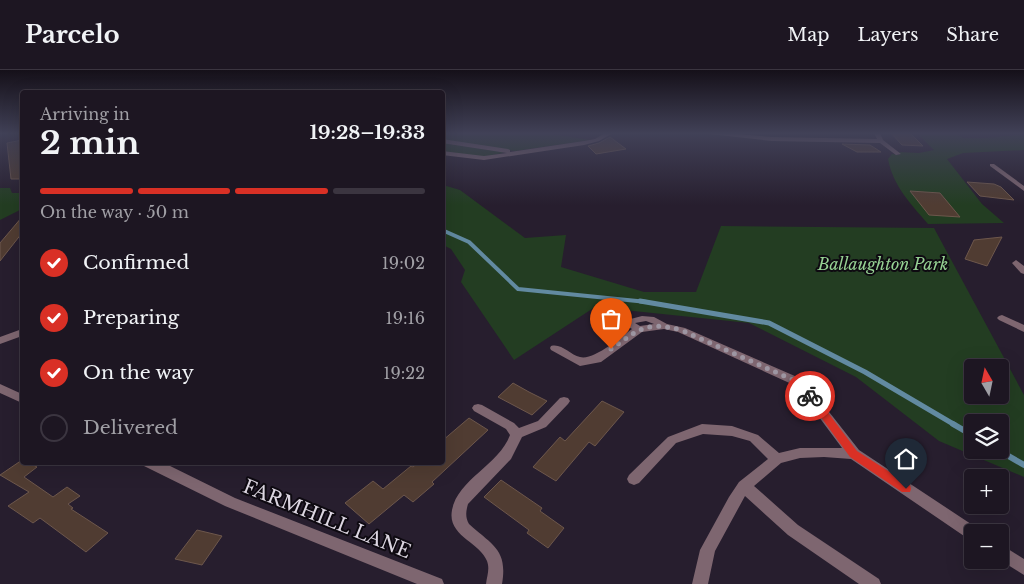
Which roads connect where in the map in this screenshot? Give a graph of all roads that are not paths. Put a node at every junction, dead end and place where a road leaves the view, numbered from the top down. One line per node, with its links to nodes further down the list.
1 (472, 157): 2 (street)
2 (486, 157)
3 (992, 165): 4 (street)
4 (1000, 171): 5 (street); 6 (street)
5 (1013, 171)
6 (1024, 189)
7 (1002, 318): 8 (street)
8 (1024, 329)
9 (20, 333): 10 (street)
10 (0, 340)
11 (555, 348): 17 (street)
12 (0, 388): 13 (street)
13 (20, 398)
14 (564, 401): 16 (street)
15 (478, 408): 16 (street)
16 (517, 434): 26 (street)
17 (854, 454): 18 (street); 22 (street)
18 (776, 459): 20 (street); 21 (street)
19 (155, 465): 25 (street, FARMHILL LANE)
20 (634, 479)
21 (744, 486): 27 (street); 28 (street)
22 (964, 528)
23 (1009, 557): 24 (street)
24 (1024, 568)
25 (436, 584)
26 (494, 584)
27 (700, 584)
28 (873, 584)

